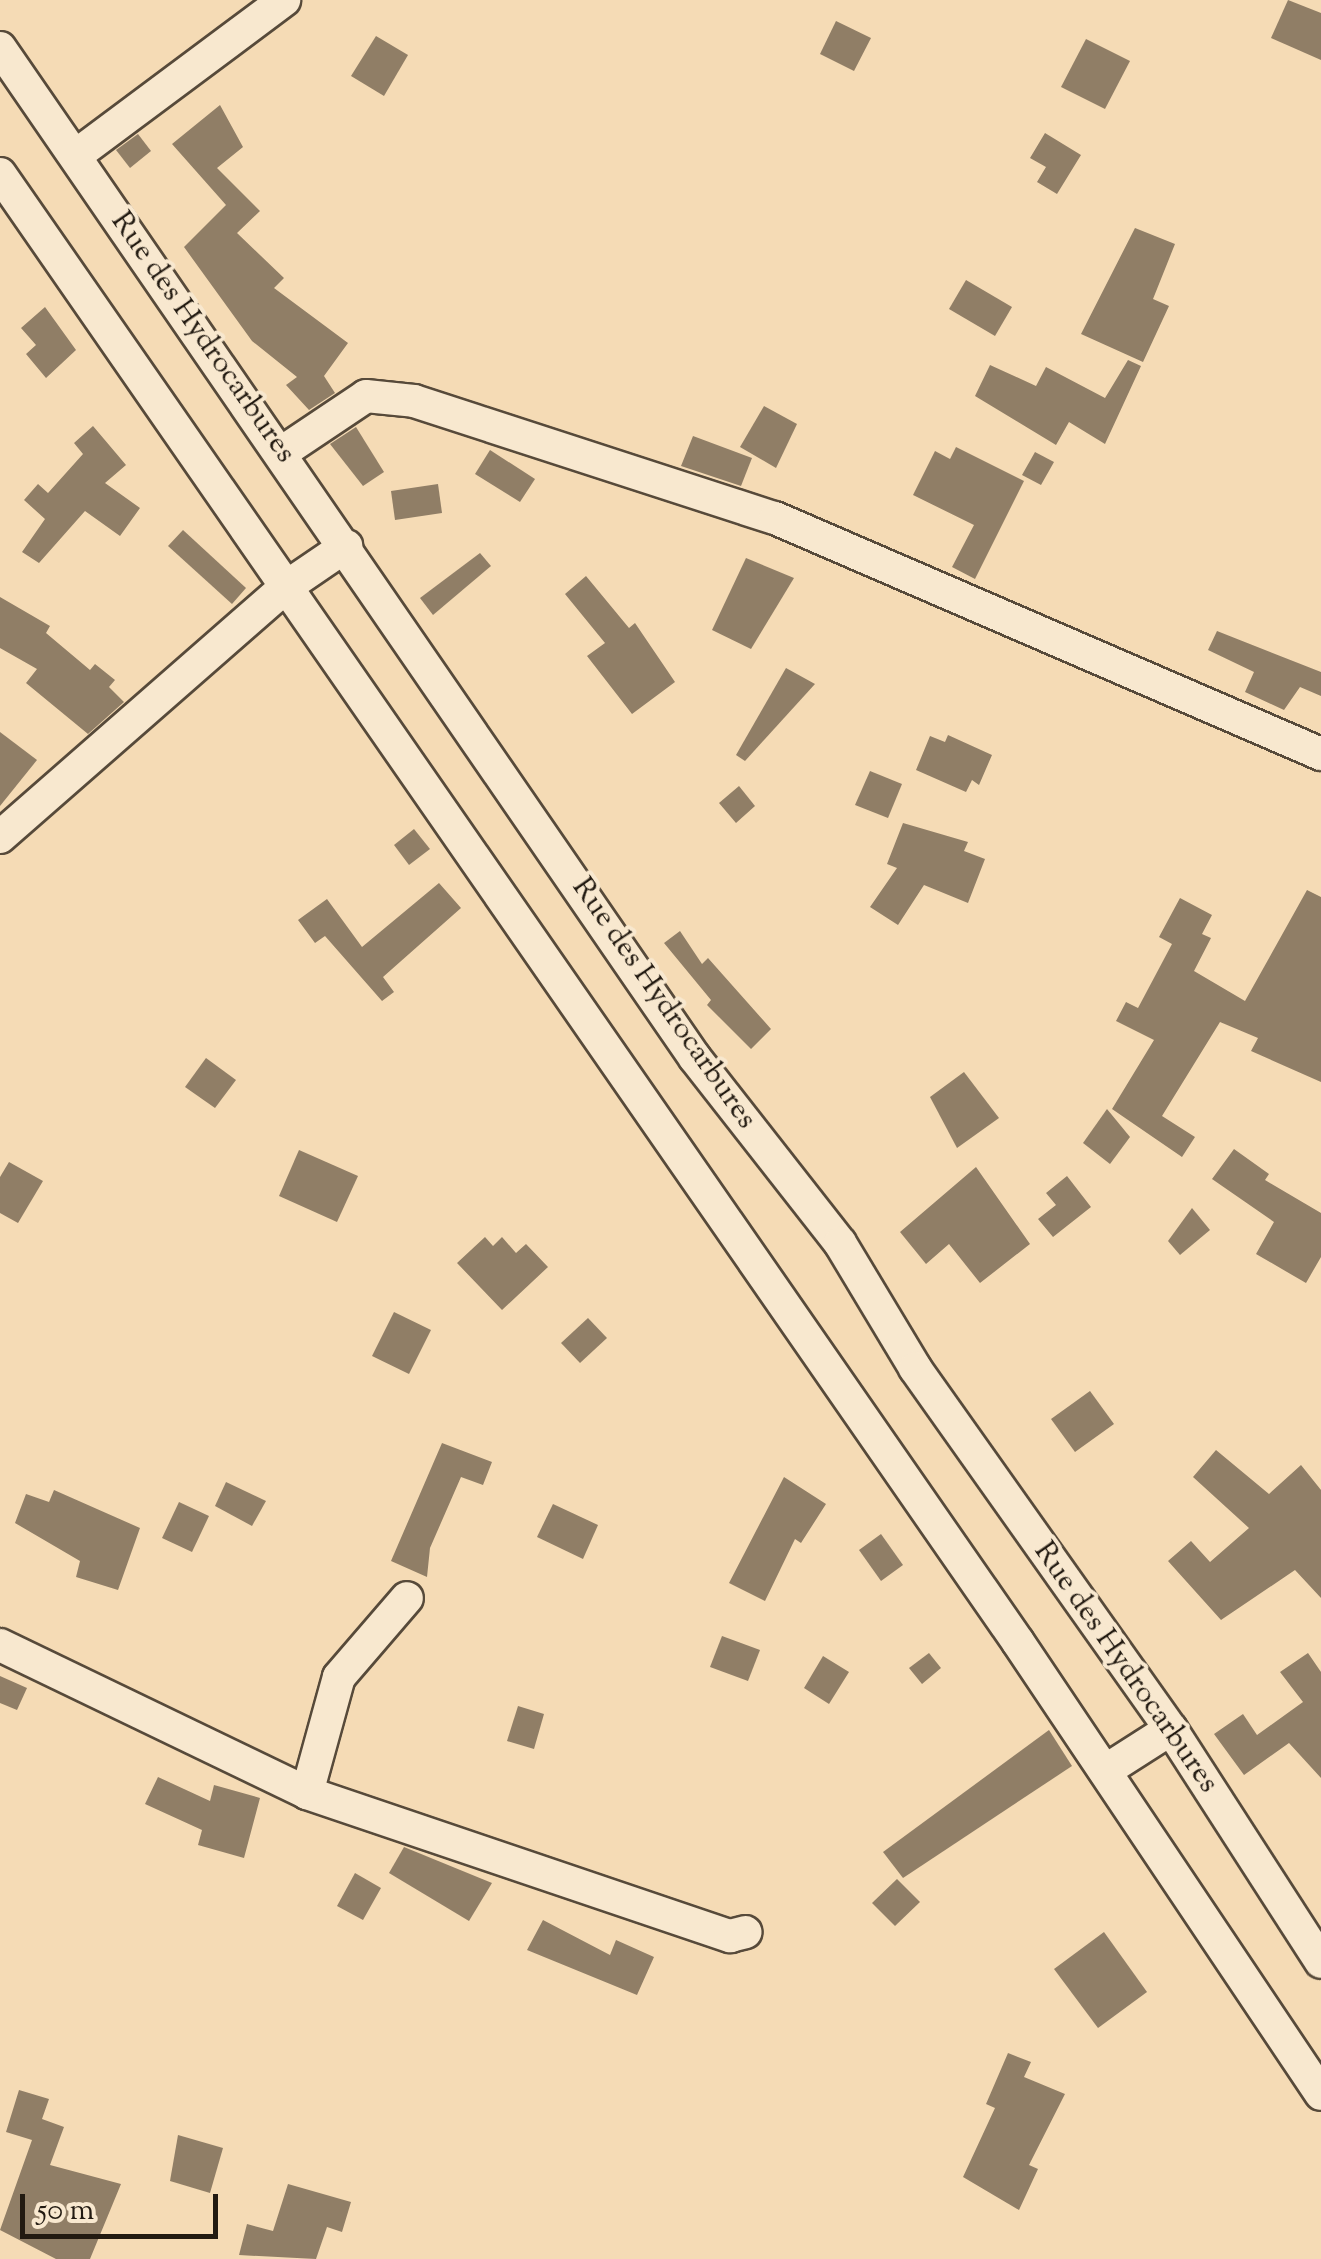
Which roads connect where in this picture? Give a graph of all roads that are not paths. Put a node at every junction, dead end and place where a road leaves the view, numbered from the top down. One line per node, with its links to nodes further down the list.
1 (284, 0): 3 (street)
2 (0, 48): 3 (street, Rue des Hydrocarbures)
3 (75, 156): 5 (street, Rue des Hydrocarbures)
4 (0, 174): 7 (street)
5 (281, 453): 6 (street, Rue des Hydrocarbures); 8 (street)
6 (346, 546): 7 (street); 12 (street, Rue des Hydrocarbures)
7 (286, 587): 9 (street); 13 (street)
8 (1321, 754)
9 (0, 837)
10 (407, 1598): 14 (street)
11 (0, 1645): 14 (street)
12 (1172, 1729): 13 (street); 16 (street, Rue des Hydrocarbures)
13 (1104, 1771): 17 (street)
14 (306, 1793): 15 (street)
15 (746, 1932)
16 (1319, 1956)
17 (1321, 2094)

